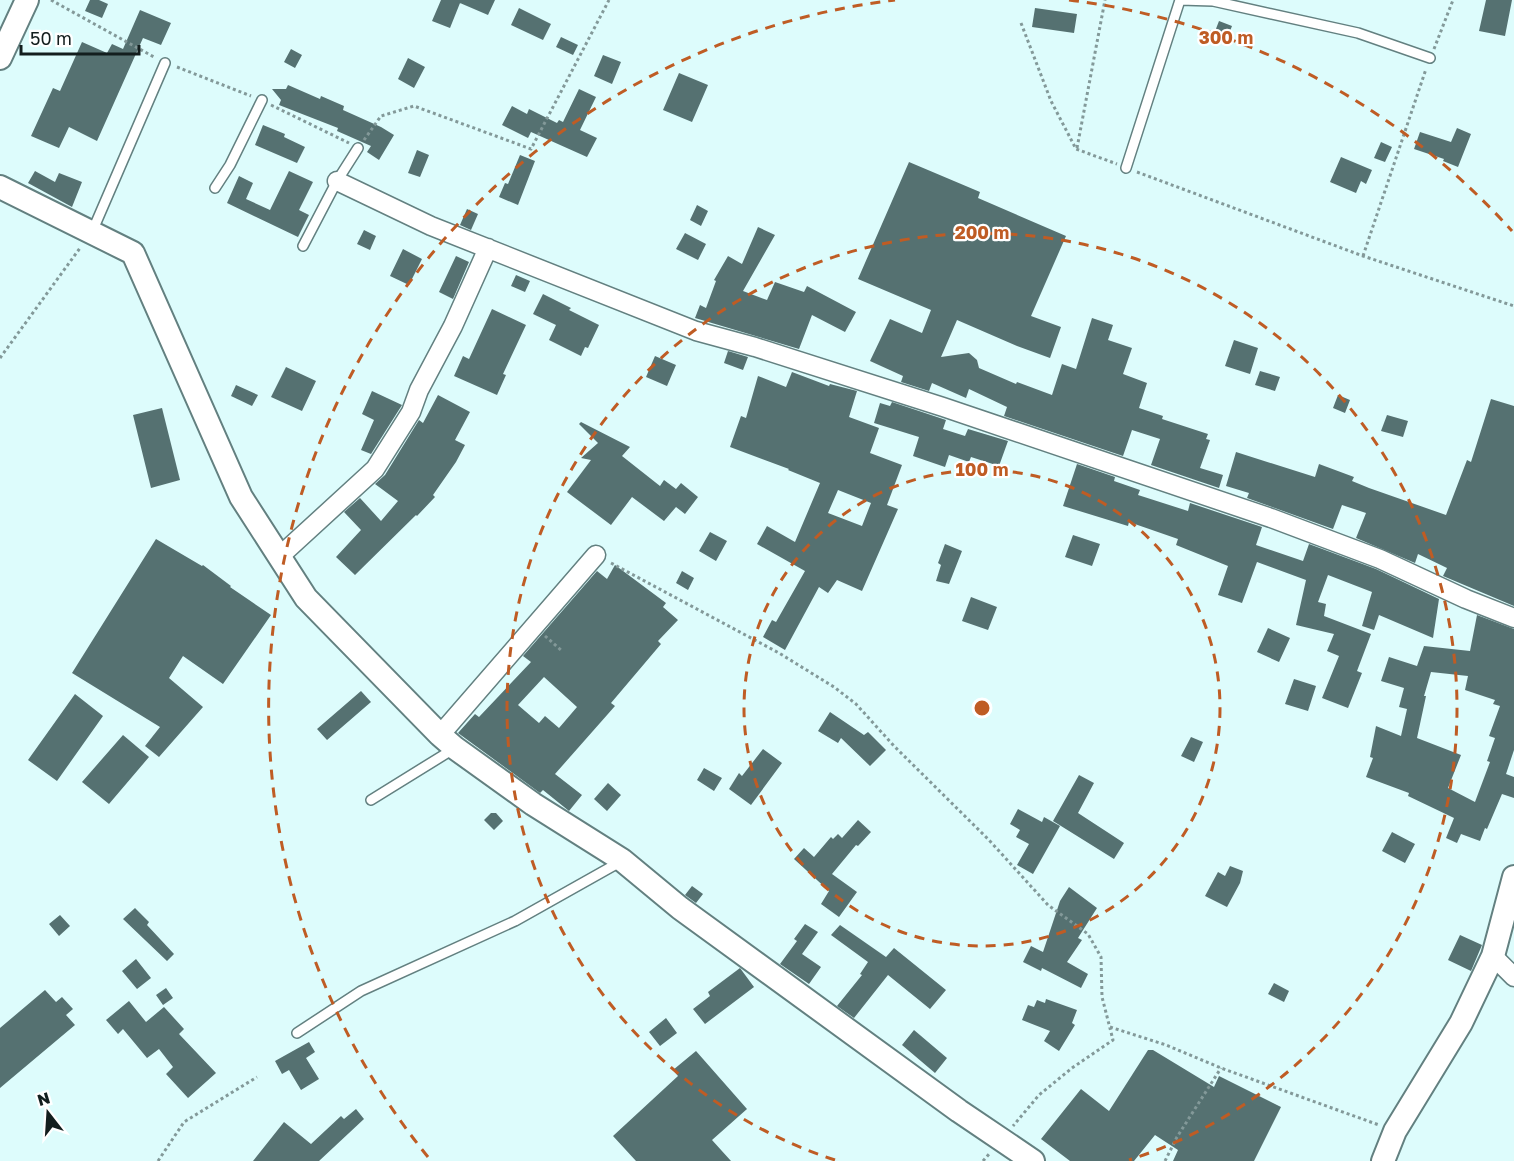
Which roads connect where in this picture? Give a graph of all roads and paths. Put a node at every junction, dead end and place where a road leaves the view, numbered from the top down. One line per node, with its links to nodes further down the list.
1 (27, 0): 8 (street)
2 (51, 0): 10 (path)
3 (609, 0): 12 (path)
4 (1105, 0): 13 (path)
5 (1180, 0): 9 (lane); 14 (lane)
6 (1453, 0): 9 (path)
7 (1021, 23): 13 (path)
8 (0, 58)
9 (1430, 58): 21 (path)
10 (165, 63): 11 (path); 18 (lane)
11 (262, 100): 12 (path); 17 (lane)
12 (358, 148): 15 (lane)
13 (1077, 149): 14 (path)
14 (1126, 168): 21 (path)
15 (337, 181): 19 (lane); 20 (street)
16 (0, 188): 18 (street)
17 (215, 188)
18 (92, 232): 23 (path); 25 (street)
19 (303, 246)
20 (488, 249): 25 (street); 26 (street)
21 (1363, 256): 22 (path)
22 (1514, 306)
23 (0, 358)
24 (596, 555): 27 (street); 33 (path)
25 (280, 556): 27 (street)
26 (1514, 618)
27 (448, 742): 28 (lane); 29 (street)
28 (371, 800)
29 (622, 861): 34 (lane); 38 (street)
30 (1514, 877): 31 (street)
31 (1493, 956): 32 (street); 37 (street)
32 (1514, 977)
33 (1110, 1027): 35 (path); 38 (path)
34 (297, 1033)
35 (1221, 1068): 37 (path); 42 (path)
36 (257, 1077): 39 (path)
37 (1395, 1131): 43 (street)
38 (1002, 1139): 40 (path); 41 (street)
39 (158, 1161)
40 (983, 1161)
41 (1033, 1161)
42 (1165, 1161)
43 (1383, 1161)

